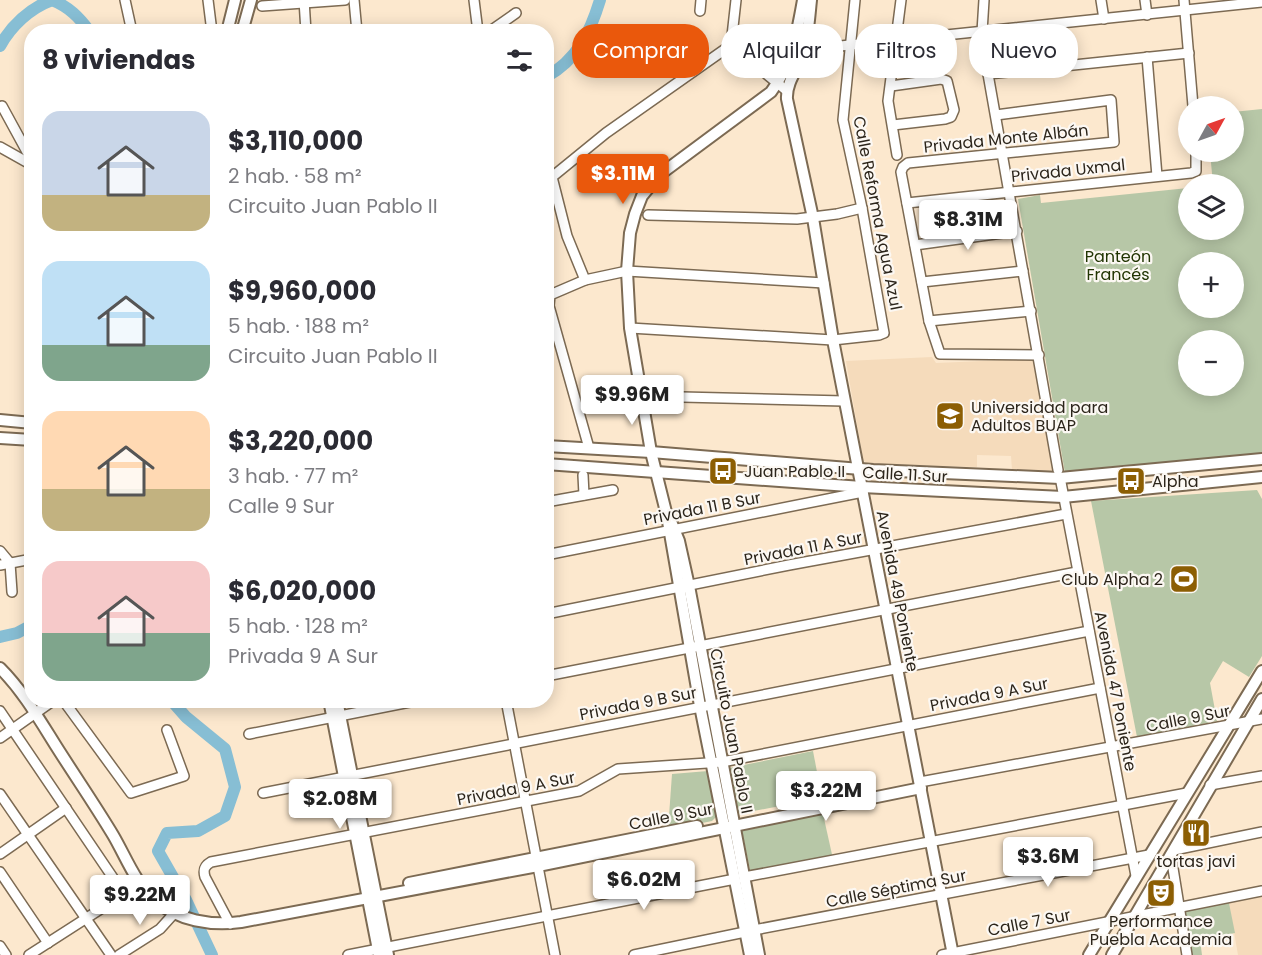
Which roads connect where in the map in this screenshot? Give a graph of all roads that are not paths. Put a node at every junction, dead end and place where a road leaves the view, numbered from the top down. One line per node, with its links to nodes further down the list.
1 (125, 0): 26 (street)
2 (208, 0): 27 (street)
3 (235, 0): 28 (main road)
4 (251, 0): 29 (main road)
5 (345, 0): 18 (street)
6 (354, 0): 31 (street)
7 (474, 0): 32 (street)
8 (701, 0): 21 (street)
9 (736, 0): 34 (street)
10 (803, 0): 51 (main road, Circuito Juan Pablo II)
11 (811, 0): 35 (main road, Circuito Juan Pablo II)
12 (855, 0): 41 (street, Calle Reforma Agua Azul)
13 (901, 0): 36 (street)
14 (984, 0): 37 (street, Avenida 47 Poniente)
15 (1101, 0): 25 (street)
16 (1146, 0): 24 (street)
17 (1185, 0): 22 (street)
18 (305, 2): 20 (street); 30 (street)
19 (1262, 2): 22 (street)
20 (262, 6)
21 (700, 11)
22 (1186, 11): 24 (street); 43 (street)
23 (516, 13): 33 (street)
24 (1147, 15): 25 (street)
25 (1104, 19): 38 (street)
26 (130, 24)
27 (211, 24)
28 (229, 24)
29 (244, 24)
30 (306, 24)
31 (356, 24)
32 (477, 24)
33 (500, 24)
34 (733, 24)
35 (808, 24)
36 (898, 24)
37 (982, 24)
38 (1057, 24)
39 (855, 45): 41 (street)
40 (843, 46): 41 (street)
41 (849, 46): 67 (street, Calle Reforma Agua Azul)
42 (721, 52): 62 (street)
43 (1190, 53): 44 (street); 52 (street)
44 (1147, 57): 45 (street); 63 (street)
45 (1078, 64)
46 (771, 78): 51 (street)
47 (788, 78): 51 (main road, Circuito Juan Pablo II)
48 (892, 78): 50 (street)
49 (989, 78): 54 (street, Avenida 47 Poniente)
50 (891, 86): 55 (street); 55 (street)
51 (782, 87): 69 (main road, Avenida 49 Poniente); 72 (main road, Circuito Juan Pablo II)
52 (1192, 96)
53 (2, 106): 57 (street)
54 (996, 115): 58 (street, Avenida 47 Poniente); 58 (street, Privada Monte Albán)
55 (893, 125): 59 (street)
56 (0, 147): 60 (street)
57 (24, 148)
58 (1003, 153): 65 (street, Avenida 47 Poniente); 66 (street, Privada Monte Albán)
59 (897, 155)
60 (24, 159)
61 (1196, 162): 63 (street, Privada Uxmal)
62 (554, 175)
63 (1156, 176): 65 (street, Privada Uxmal)
64 (554, 185): 74 (street)
65 (1010, 192): 66 (street, Privada Uxmal); 70 (street, Avenida 47 Poniente)
66 (907, 203): 71 (street)
67 (862, 208): 69 (street); 82 (street, Calle Reforma Agua Azul)
68 (648, 215): 69 (street)
69 (813, 218): 76 (main road, Avenida 49 Poniente)
70 (1017, 231): 71 (street); 73 (street, Avenida 47 Poniente)
71 (915, 245): 75 (street)
72 (627, 271): 74 (street); 76 (street); 81 (main road, Circuito Juan Pablo II)
73 (1023, 271): 75 (street); 78 (street, Avenida 47 Poniente)
74 (585, 280): 77 (street)
75 (921, 282): 79 (street)
76 (824, 283): 82 (main road, Avenida 49 Poniente)
77 (554, 293)
78 (1031, 311): 79 (street); 83 (street, Avenida 47 Poniente)
79 (929, 321): 83 (street)
80 (554, 324): 91 (street)
81 (630, 328): 82 (street); 84 (main road, Circuito Juan Pablo II)
82 (833, 340): 85 (main road, Avenida 49 Poniente)
83 (1039, 355): 98 (street, Avenida 47 Poniente)
84 (641, 396): 85 (street); 92 (main road, Circuito Juan Pablo II)
85 (844, 400): 95 (main road, Avenida 49 Poniente)
86 (0, 420): 87 (main road)
87 (24, 422)
88 (0, 438): 89 (main road)
89 (24, 440)
90 (554, 446): 91 (main road, Calle 11 Sur)
91 (589, 448): 92 (main road, Calle 11 Sur)
92 (651, 452): 95 (main road, Calle 11 Sur); 96 (main road, Circuito Juan Pablo II)
93 (1262, 459): 98 (main road, Calle 11 Sur)
94 (554, 465): 96 (main road, Calle 11 Sur)
95 (858, 469): 98 (main road, Calle 11 Sur); 101 (main road, Avenida 49 Poniente)
96 (655, 471): 102 (main road, Calle 11 Sur); 107 (main road, Circuito Juan Pablo II)
97 (583, 475): 103 (street)
98 (1059, 475): 104 (street, Avenida 47 Poniente)
99 (1262, 477): 104 (main road, Calle 11 Sur)
100 (613, 490): 103 (street)
101 (863, 490): 102 (main road, Calle 11 Sur); 104 (main road, Calle 11 Sur); 108 (main road, Avenida 49 Poniente)
102 (838, 491): 107 (street, Privada 11 B Sur)
103 (584, 495): 105 (street)
104 (1063, 497): 106 (street, Avenida 47 Poniente)
105 (554, 501)
106 (1066, 514): 108 (street, Privada 11 A Sur); 113 (street, Avenida 47 Poniente)
107 (672, 529): 110 (street, Privada 11 B Sur); 114 (main road, Circuito Juan Pablo II)
108 (875, 549): 114 (street, Privada 11 A Sur); 116 (main road, Avenida 49 Poniente)
109 (0, 551): 112 (street)
110 (554, 553)
111 (24, 560): 112 (street)
112 (5, 564): 115 (street)
113 (1077, 572): 116 (street); 118 (street, Avenida 47 Poniente)
114 (684, 587): 117 (street, Privada 11 A Sur); 119 (main road, Circuito Juan Pablo II)
115 (12, 592)
116 (886, 609): 119 (street); 121 (main road, Avenida 49 Poniente)
117 (554, 612)
118 (1089, 631): 121 (street, Privada 9 B Sur); 125 (street, Avenida 47 Poniente)
119 (695, 647): 124 (street); 129 (main road, Circuito Juan Pablo II); 130 (main road, Circuito Juan Pablo II)
120 (0, 662): 126 (main road)
121 (898, 667): 129 (street, Privada 9 B Sur); 144 (main road, Avenida 49 Poniente)
122 (0, 668): 127 (main road)
123 (1262, 671): 145 (main road)
124 (554, 674)
125 (1100, 688): 144 (street, Privada 9 A Sur); 151 (street, Avenida 47 Poniente)
126 (24, 690)
127 (24, 696)
128 (1262, 699): 143 (main road)
129 (712, 704): 130 (street, Privada 9 B Sur); 152 (main road, Circuito Juan Pablo II)
130 (700, 706): 150 (street, Privada 9 B Sur); 152 (main road, Circuito Juan Pablo II)
131 (34, 708): 140 (main road)
132 (35, 708): 140 (main road)
133 (43, 708): 140 (street)
134 (69, 708): 147 (street)
135 (332, 708): 141 (main road)
136 (337, 708): 141 (main road)
137 (380, 708): 141 (street)
138 (507, 708): 150 (street)
139 (0, 711): 146 (street)
140 (37, 712): 146 (street); 180 (main road)
141 (336, 717): 148 (street); 153 (main road)
142 (1262, 720): 143 (street, Calle 9 Sur)
143 (1248, 722): 145 (street, Calle 9 Sur); 156 (main road)
144 (909, 725): 152 (street, Privada 9 A Sur); 155 (main road, Avenida 49 Poniente)
145 (1229, 725): 151 (street, Calle 9 Sur); 158 (main road)
146 (12, 729): 149 (street); 162 (street)
147 (167, 730)
148 (249, 734)
149 (0, 738)
150 (514, 743): 153 (street, Privada 9 B Sur); 160 (street)
151 (1114, 748): 155 (street, Calle 9 Sur); 161 (street, Avenida 47 Poniente)
152 (717, 763): 160 (street, Privada 9 A Sur); 163 (main road, Circuito Juan Pablo II)
153 (348, 775): 157 (street, Privada 9 B Sur); 165 (main road)
154 (1262, 776): 156 (street)
155 (920, 785): 163 (main road, Calle 9 Sur); 167 (main road, Avenida 49 Poniente)
156 (1210, 785): 168 (main road)
157 (264, 793)
158 (1187, 793): 161 (street); 170 (main road)
159 (0, 794): 166 (street)
160 (525, 801): 165 (street, Privada 9 A Sur); 172 (street)
161 (1122, 805): 167 (street); 171 (street, Avenida 47 Poniente)
162 (66, 808): 166 (street); 183 (street)
163 (729, 823): 172 (main road, Calle 9 Sur); 175 (main road, Circuito Juan Pablo II)
164 (1262, 832): 168 (street)
165 (360, 834): 177 (main road); 184 (street, Privada 9 A Sur)
166 (28, 835): 169 (street); 183 (street)
167 (932, 841): 175 (street); 178 (main road, Avenida 49 Poniente)
168 (1173, 853): 179 (street); 182 (main road)
169 (0, 854)
170 (1149, 855): 171 (street, Calle Séptima Sur); 174 (main road)
171 (1133, 858): 174 (street, Avenida 47 Poniente); 178 (street, Calle Séptima Sur)
172 (537, 862): 177 (main road, Calle 9 Sur); 181 (street)
173 (0, 872): 187 (street)
174 (1136, 876): 185 (main road)
175 (740, 878): 181 (street); 186 (main road, Circuito Juan Pablo II)
176 (1262, 891): 179 (street, Calle 7 Sur)
177 (372, 894): 184 (main road, Calle 9 Sur); 189 (main road)
178 (942, 895): 186 (street, Calle Séptima Sur); 190 (main road, Avenida 49 Poniente)
179 (1178, 907): 182 (street, Calle 7 Sur); 204 (street)
180 (181, 913): 184 (main road, Calle 9 Sur); 194 (street)
181 (548, 916): 189 (street); 196 (street)
182 (1134, 916): 185 (street, Calle 7 Sur); 202 (main road); 203 (main road)
183 (87, 920): 187 (street); 193 (street)
184 (229, 921)
185 (1110, 921): 190 (street, Calle 7 Sur); 200 (main road); 201 (main road)
186 (750, 931): 197 (street, Calle Séptima Sur); 198 (main road, Circuito Juan Pablo II); 199 (main road, Circuito Juan Pablo II)
187 (48, 943): 192 (street)
188 (0, 946): 191 (street)
189 (383, 952): 195 (street)
190 (949, 954)
191 (6, 955)
192 (29, 955)
193 (111, 955)
194 (119, 955)
195 (348, 955)
196 (555, 955)
197 (634, 955)
198 (750, 955)
199 (759, 955)
200 (1089, 955)
201 (1095, 955)
202 (1106, 955)
203 (1112, 955)
204 (1188, 955)

